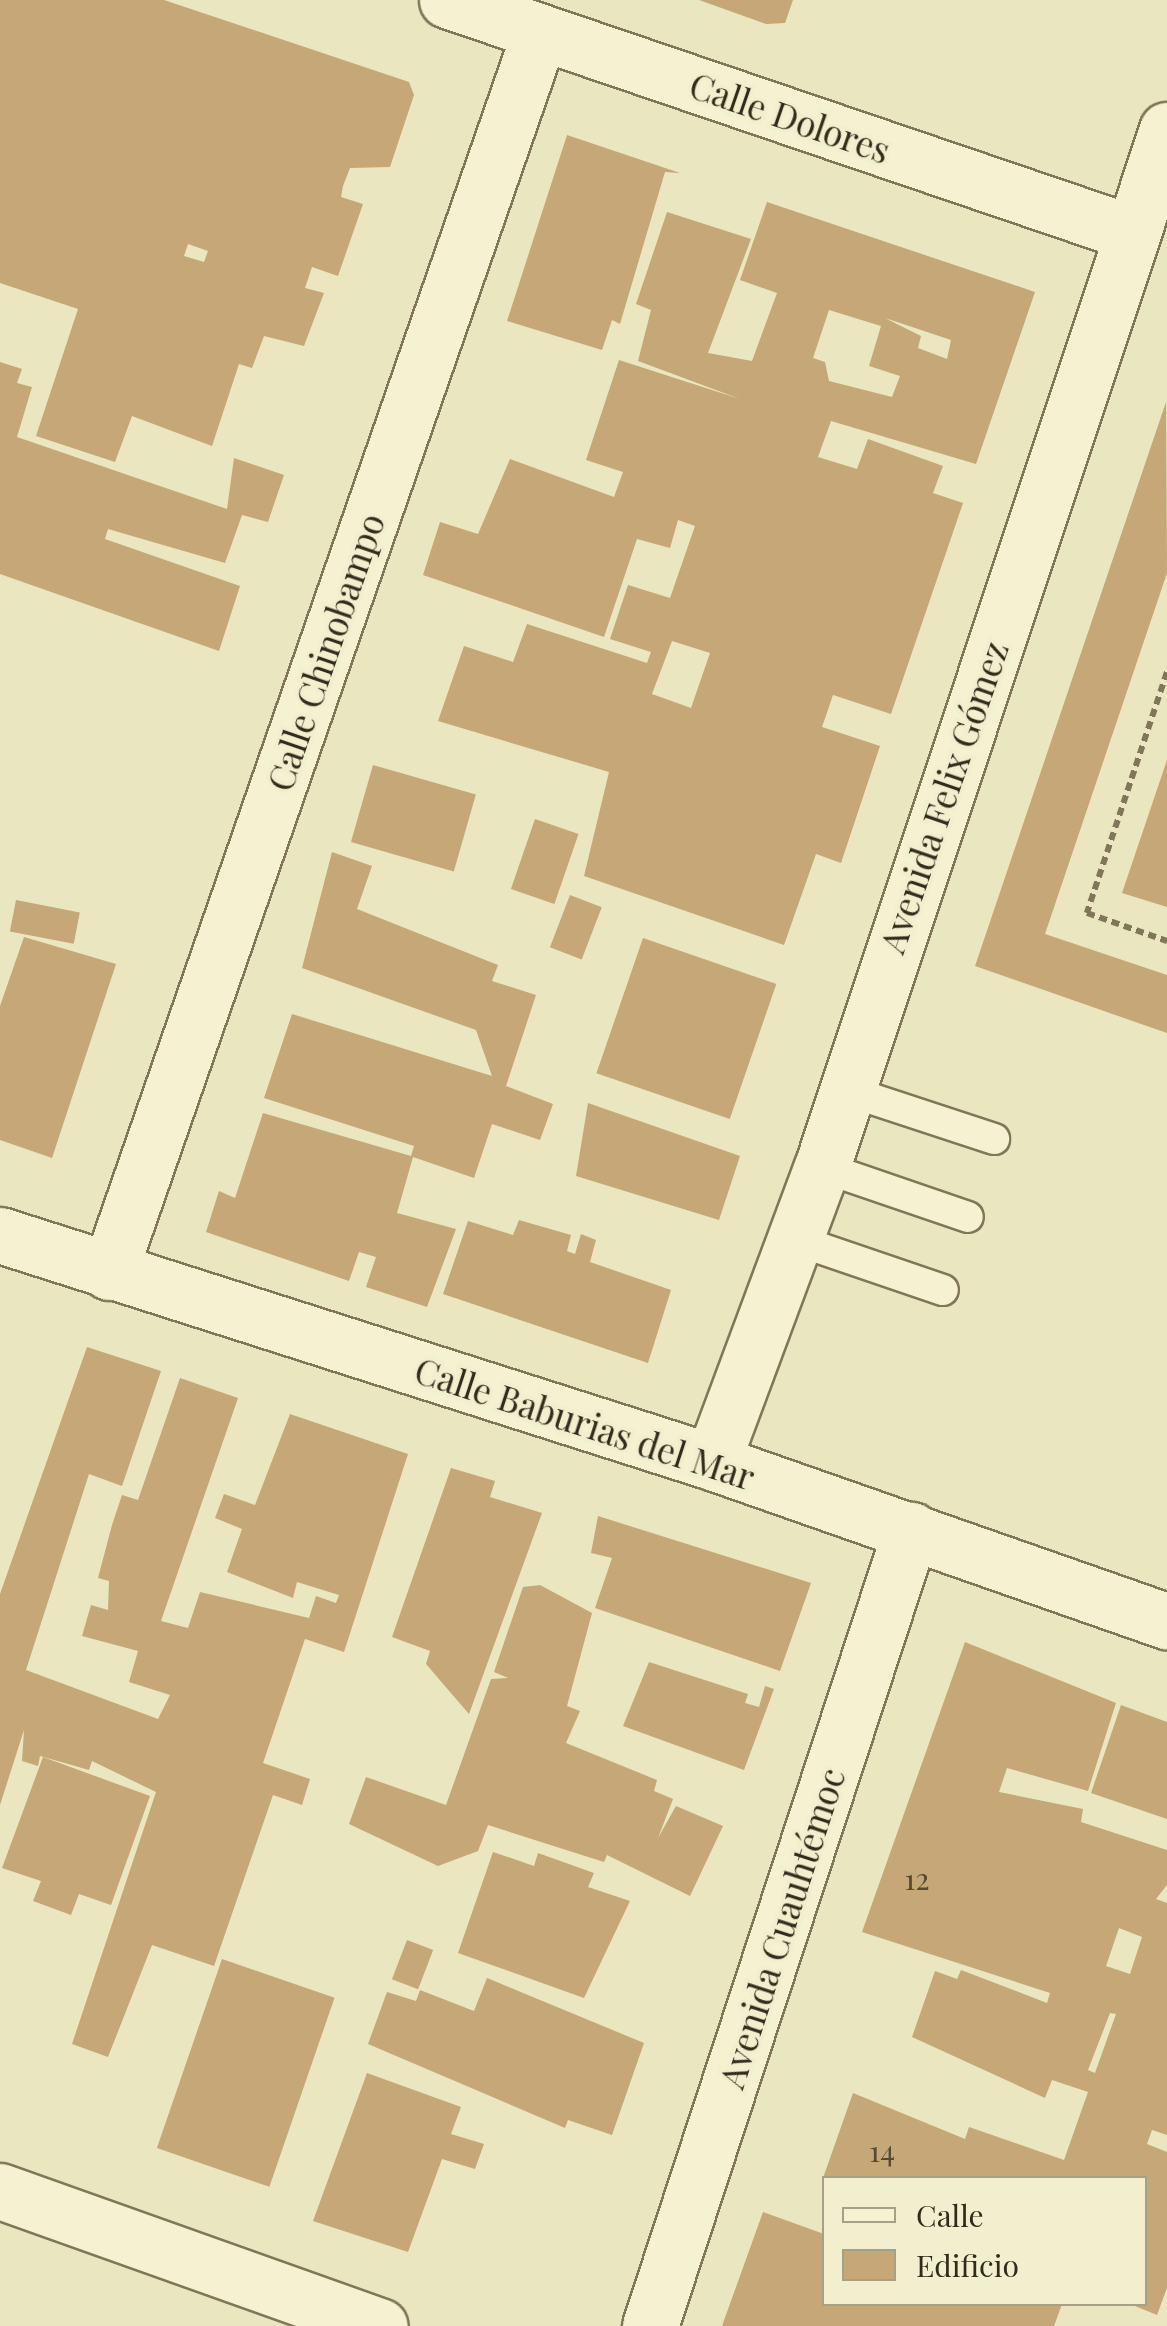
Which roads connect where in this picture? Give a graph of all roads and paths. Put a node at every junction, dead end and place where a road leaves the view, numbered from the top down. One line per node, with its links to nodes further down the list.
1 (447, 0): 2 (street, Calle Dolores)
2 (540, 32): 4 (street, Calle Dolores); 13 (street, Calle Chinobampo)
3 (1167, 130): 4 (street, Avenida Felix Gómez)
4 (1132, 233): 7 (street, Avenida Felix Gómez)
5 (1167, 672): 6 (path)
6 (1167, 941)
7 (846, 1090): 8 (lane); 9 (street, Avenida Felix Gómez)
8 (994, 1138)
9 (822, 1166): 10 (lane); 12 (street, Avenida Felix Gómez)
10 (968, 1217)
11 (0, 1235): 13 (street, Calle Baburias del Mar)
12 (796, 1240): 14 (lane); 15 (street, Avenida Felix Gómez)
13 (109, 1272): 15 (street, Calle Baburias del Mar)
14 (943, 1290)
15 (712, 1462): 16 (street, Calle Baburias del Mar)
16 (911, 1530): 17 (street, Calle Baburias del Mar); 20 (street, Avenida Cuauhtémoc)
17 (1167, 1621)
18 (0, 2191): 19 (street)
19 (380, 2326)
20 (650, 2326)

